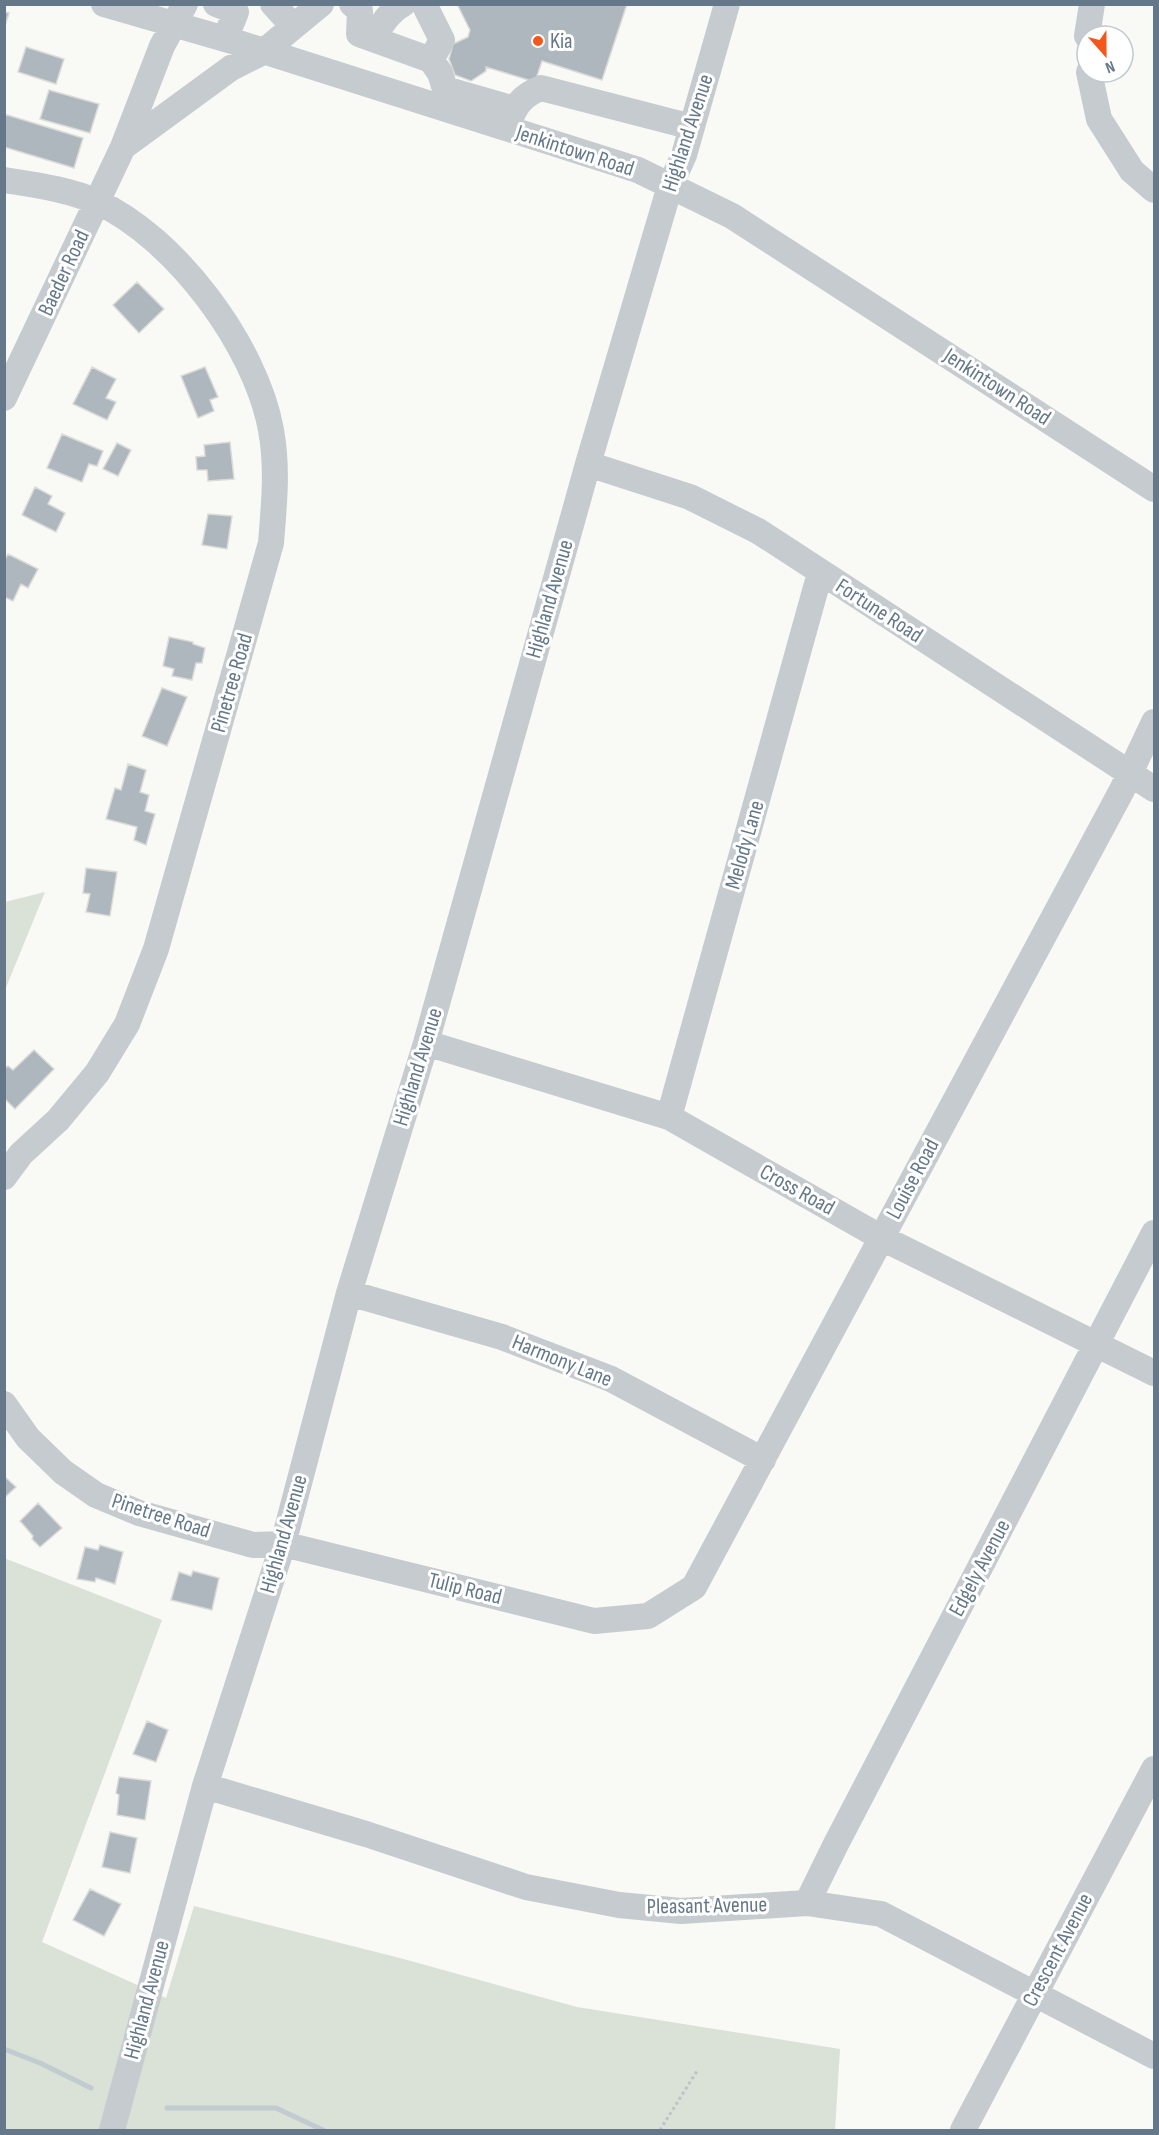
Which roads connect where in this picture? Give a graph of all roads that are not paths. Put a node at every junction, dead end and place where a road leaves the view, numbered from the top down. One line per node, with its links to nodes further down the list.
1 (104, 4): 11 (street, Jenkintown Road)
2 (261, 4): 10 (street)
3 (273, 4): 13 (street)
4 (321, 4): 13 (street, Baeder Road)
5 (352, 4): 15 (street)
6 (403, 4): 15 (street)
7 (424, 4): 17 (street)
8 (728, 4): 21 (street, Highland Avenue)
9 (1092, 4): 12 (street)
10 (226, 8): 14 (street)
11 (179, 15): 14 (street, Jenkintown Road); 22 (street, Baeder Road)
12 (1089, 24)
13 (293, 27): 16 (street, Baeder Road)
14 (225, 39): 16 (street, Jenkintown Road)
15 (373, 39): 17 (street)
16 (263, 52): 19 (street, Jenkintown Road); 22 (street, Baeder Road)
17 (431, 60): 19 (street)
18 (1092, 84): 25 (street)
19 (442, 99): 20 (street, Jenkintown Road)
20 (510, 119): 21 (street); 24 (street, Jenkintown Road)
21 (692, 127): 24 (street, Highland Avenue)
22 (123, 147): 26 (street, Baeder Road)
23 (4, 180): 26 (street, Pinetree Road)
24 (670, 186): 28 (street, Highland Avenue); 29 (street, Jenkintown Road)
25 (1155, 190)
26 (97, 202): 27 (street, Baeder Road); 36 (street, Pinetree Road)
27 (4, 398)
28 (588, 464): 30 (street, Fortune Road); 34 (street, Highland Avenue)
29 (1155, 489)
30 (820, 573): 32 (street, Fortune Road); 35 (street, Melody Lane)
31 (1155, 722): 32 (street, Louise Road)
32 (1131, 773): 33 (street, Fortune Road); 38 (street, Louise Road)
33 (1155, 789)
34 (426, 1043): 35 (street, Cross Road); 39 (street, Highland Avenue)
35 (669, 1117): 38 (street, Cross Road)
36 (4, 1178)
37 (1155, 1233): 40 (street, Edgely Avenue)
38 (882, 1238): 40 (street, Cross Road); 43 (street, Louise Road)
39 (349, 1293): 43 (street, Harmony Lane); 44 (street, Highland Avenue)
40 (1097, 1343): 41 (street, Cross Road); 48 (street, Edgely Avenue)
41 (1155, 1373)
42 (4, 1404): 44 (street, Pinetree Road)
43 (763, 1460): 45 (street, Louise Road)
44 (283, 1544): 45 (street, Tulip Road); 47 (street, Highland Avenue)
45 (648, 1616)
46 (1155, 1769): 49 (street, Crescent Avenue)
47 (205, 1786): 48 (street, Pleasant Avenue); 51 (street, Highland Avenue)
48 (807, 1903): 49 (street, Pleasant Avenue)
49 (1034, 1994): 50 (street, Pleasant Avenue); 52 (street, Crescent Avenue)
50 (1155, 2056)
51 (112, 2130)
52 (963, 2130)

